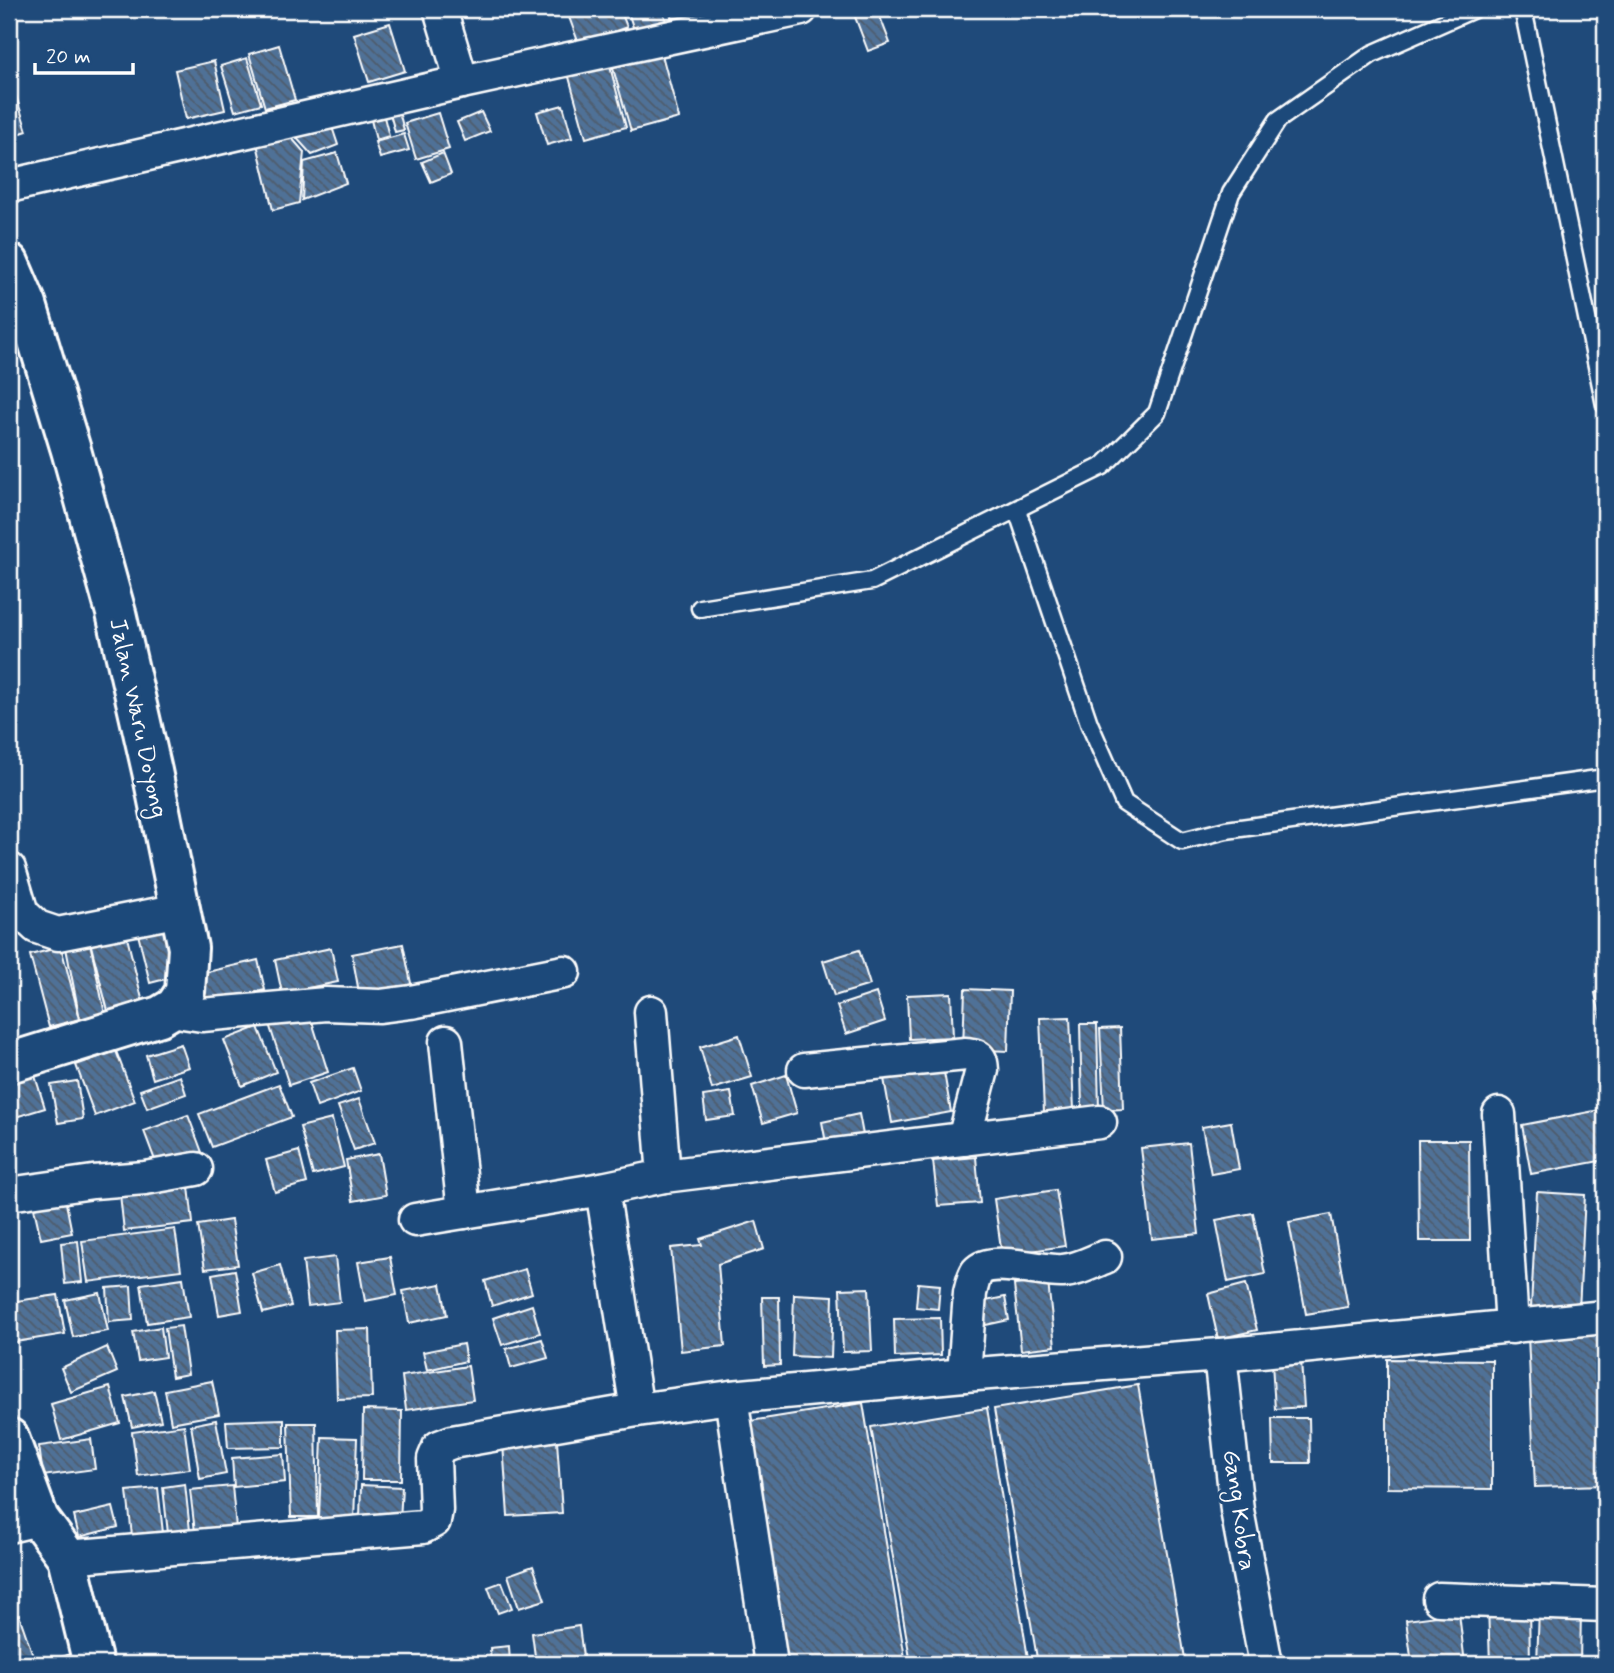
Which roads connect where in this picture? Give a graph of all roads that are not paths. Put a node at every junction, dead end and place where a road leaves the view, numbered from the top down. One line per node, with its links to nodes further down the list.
1 (440, 9): 5 (street)
2 (801, 9): 5 (street)
3 (1474, 9): 10 (lane)
4 (1523, 9): 9 (lane)
5 (462, 82): 6 (street)
6 (9, 186)
7 (9, 263): 8 (street, Jalan Waru Doyong)
8 (18, 309): 14 (street, Jalan Waru Doyong)
9 (1605, 405)
10 (1017, 510): 11 (lane); 12 (lane)
11 (700, 608)
12 (1605, 778)
13 (9, 869): 14 (street)
14 (180, 911): 16 (street, Jalan Waru Doyong)
15 (564, 972): 16 (street)
16 (175, 1007): 19 (street)
17 (651, 1013): 25 (street)
18 (446, 1042): 28 (street)
19 (9, 1063)
20 (804, 1070): 23 (street)
21 (1499, 1114): 32 (street)
22 (1100, 1122): 23 (street)
23 (964, 1139): 25 (street)
24 (196, 1169): 27 (street)
25 (664, 1176): 26 (street)
26 (602, 1189): 28 (street); 36 (street)
27 (9, 1194)
28 (464, 1212): 29 (street)
29 (415, 1220)
30 (1105, 1256): 34 (street)
31 (1605, 1317): 32 (street)
32 (1512, 1327): 33 (street)
33 (1220, 1355): 34 (street); 44 (street, Gang Kobra)
34 (964, 1376): 35 (street)
35 (731, 1397): 36 (street); 43 (street)
36 (637, 1410): 39 (street)
37 (9, 1438): 38 (street)
38 (24, 1522): 39 (street)
39 (67, 1557): 42 (street)
40 (1439, 1599): 41 (street)
41 (1605, 1605)
42 (93, 1664)
43 (771, 1664)
44 (1266, 1664)

